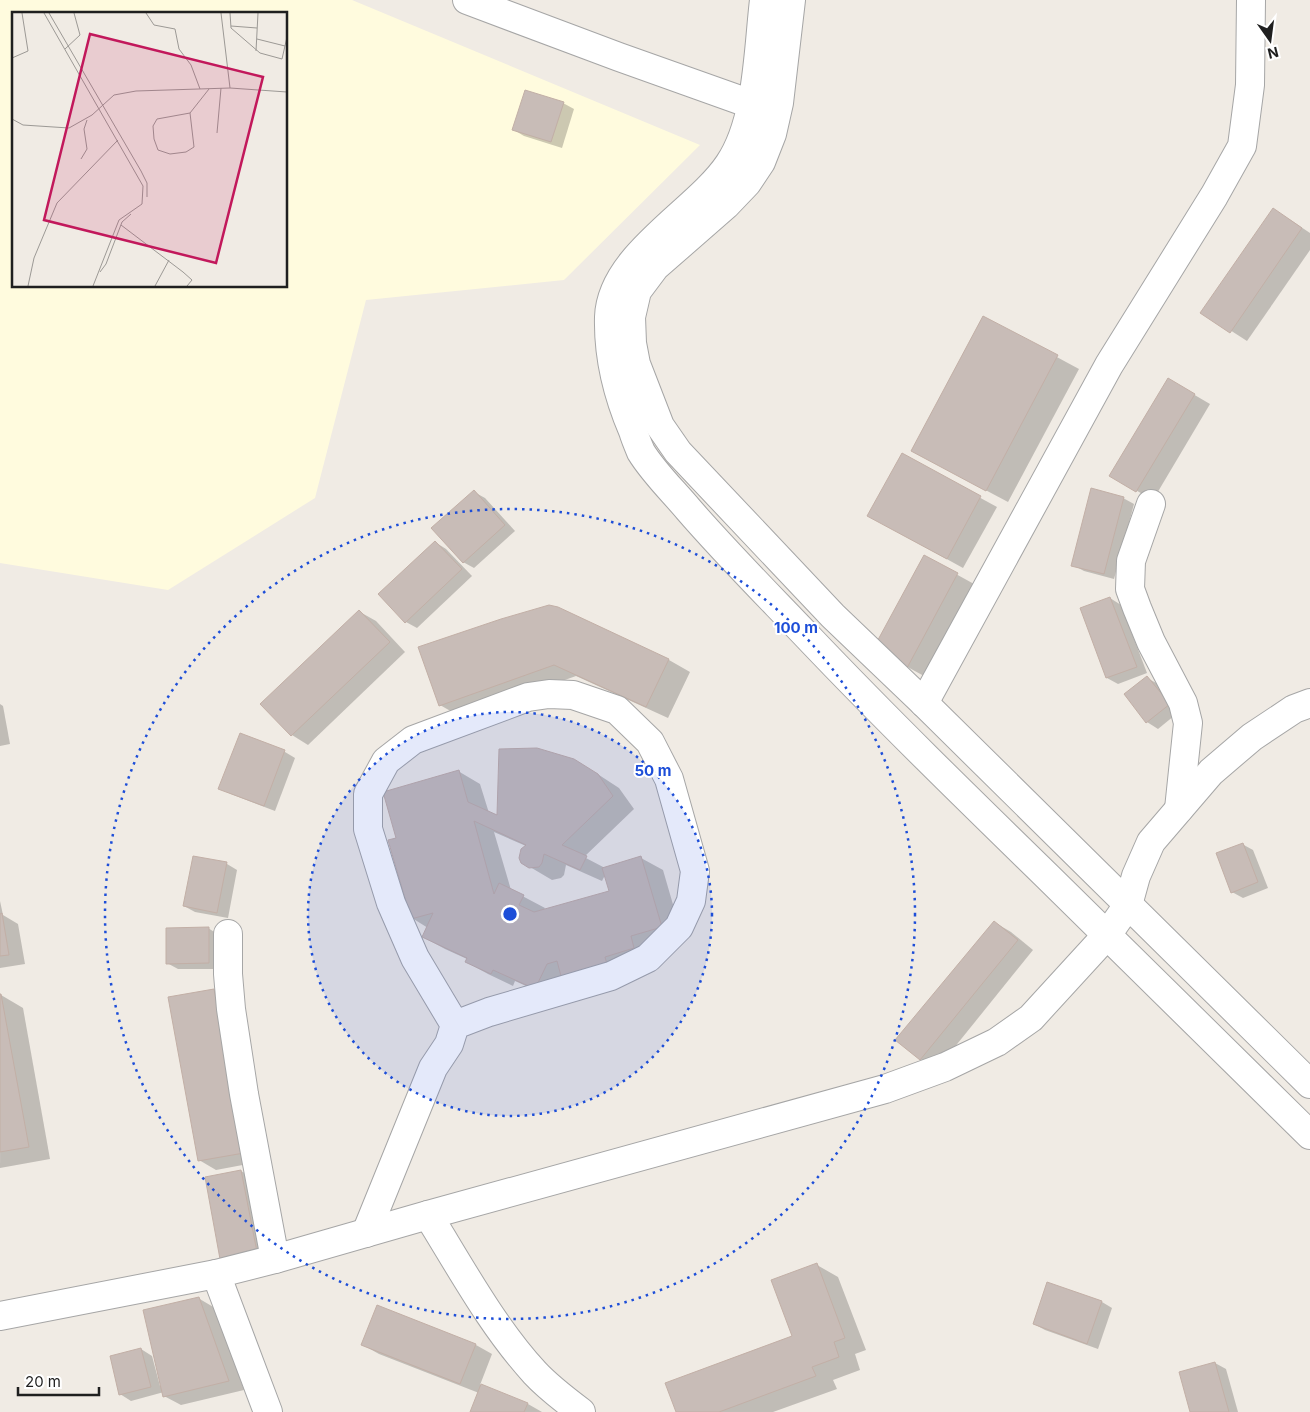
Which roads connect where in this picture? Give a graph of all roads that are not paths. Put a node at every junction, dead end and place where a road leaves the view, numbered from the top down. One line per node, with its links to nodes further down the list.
1 (467, 0): 5 (street)
2 (764, 0): 5 (street)
3 (791, 0): 6 (street)
4 (1251, 0): 9 (street)
5 (751, 104): 6 (street)
6 (620, 315): 9 (street); 13 (street)
7 (1151, 504): 10 (street)
8 (1310, 702): 10 (street)
9 (924, 703): 11 (street)
10 (1179, 809): 11 (street)
11 (1128, 905): 13 (street); 15 (street)
12 (228, 934): 19 (street)
13 (1107, 935): 16 (street); 17 (street)
14 (455, 1025): 14 (street); 18 (street)
15 (1310, 1084)
16 (1310, 1135)
17 (428, 1215): 18 (street); 23 (street)
18 (366, 1233): 19 (street)
19 (275, 1259): 20 (street)
20 (216, 1274): 21 (street); 22 (street)
21 (0, 1316)
22 (268, 1412)
23 (581, 1412)

